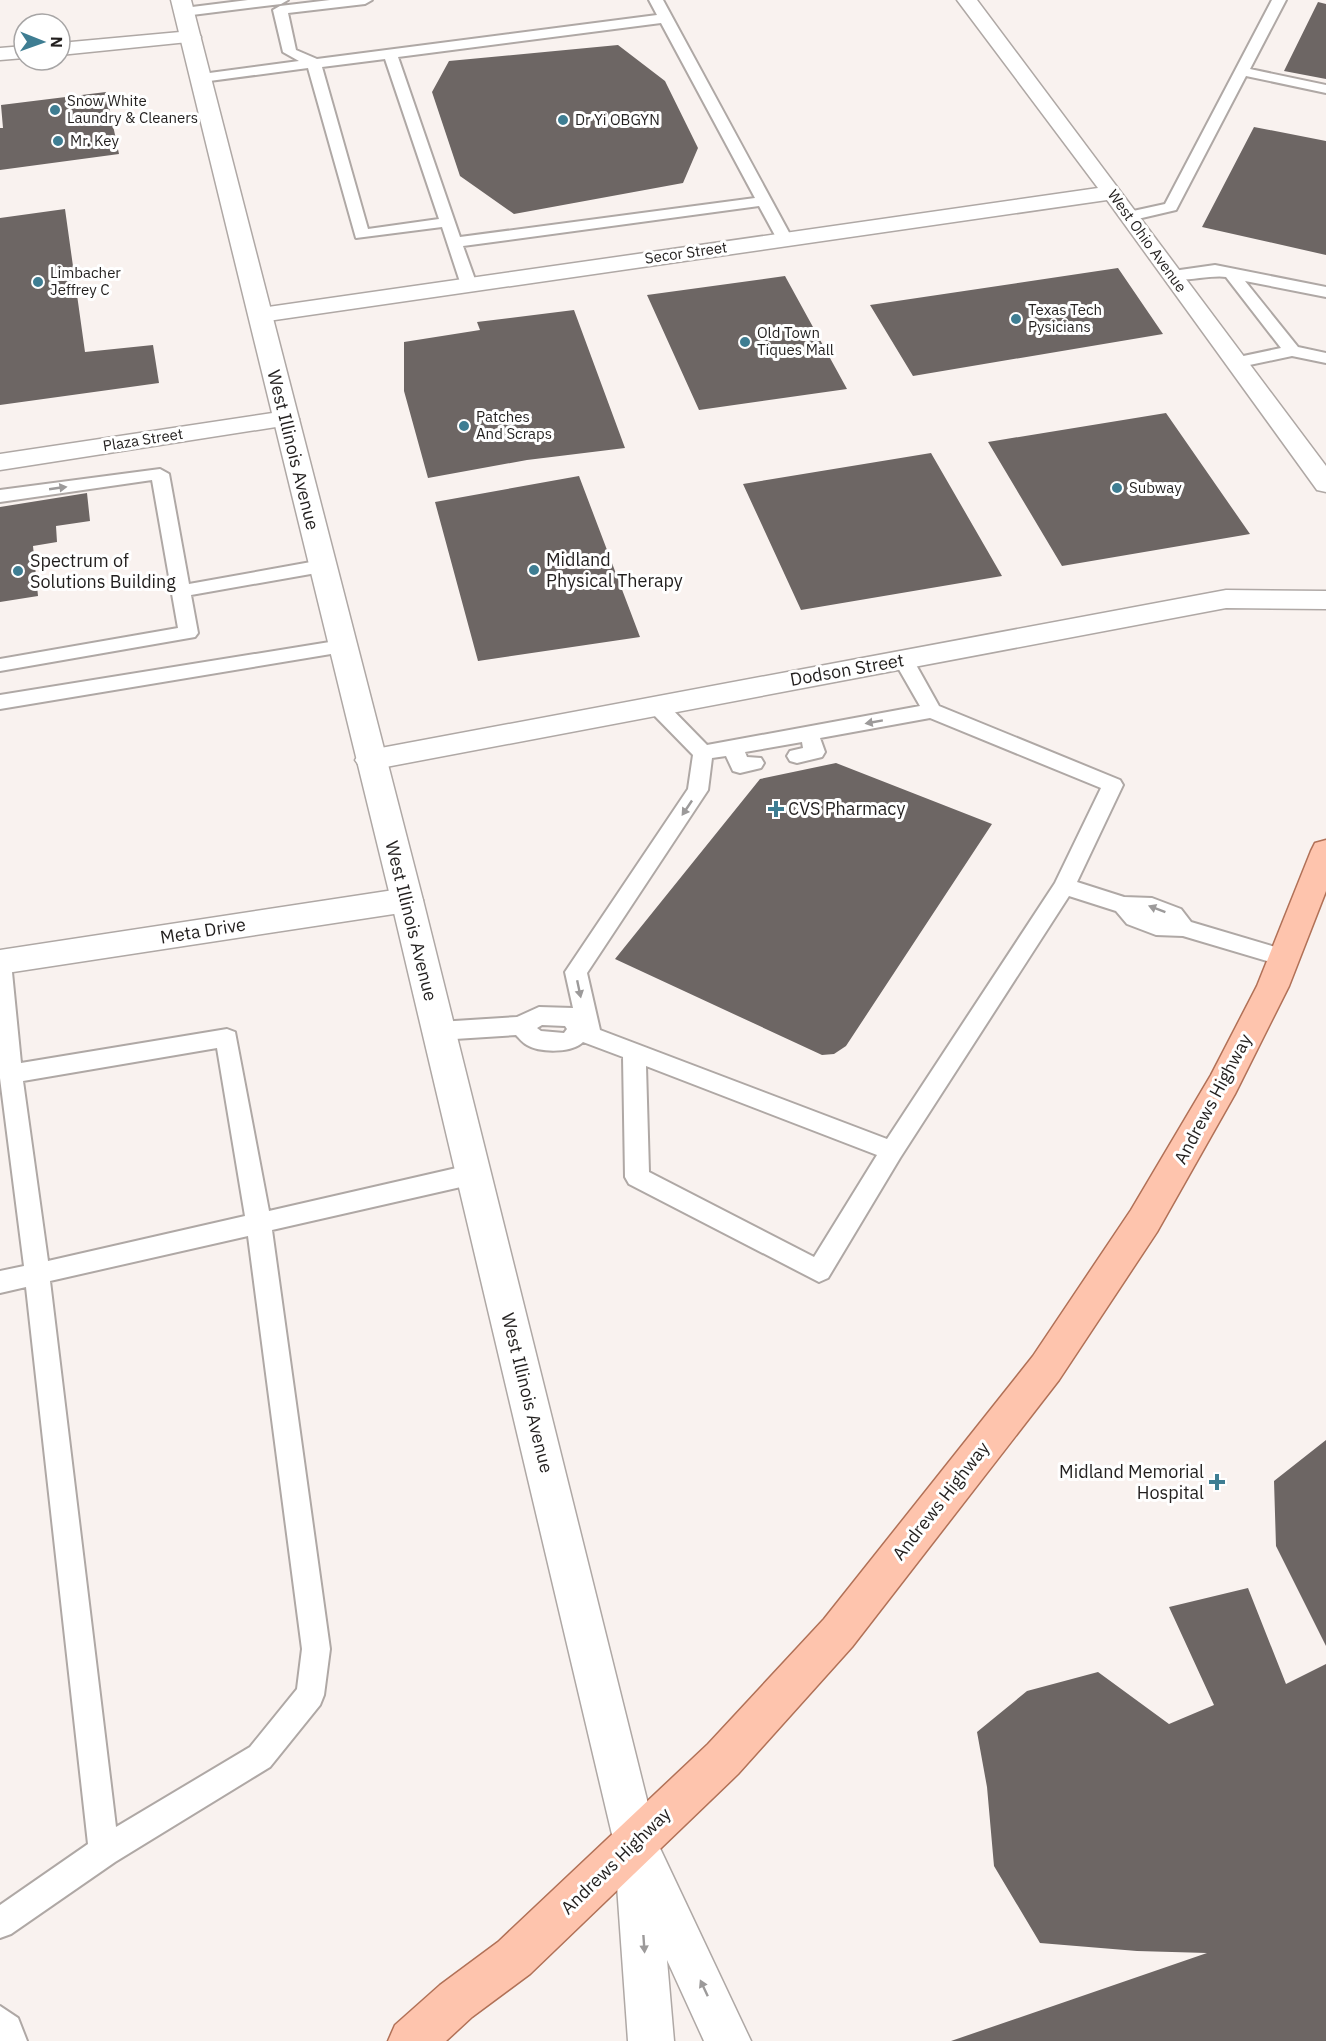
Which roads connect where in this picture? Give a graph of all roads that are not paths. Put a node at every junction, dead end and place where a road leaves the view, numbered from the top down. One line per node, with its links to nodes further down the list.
1 (281, 0): 6 (lane)
2 (365, 0): 10 (lane)
3 (656, 0): 7 (lane)
4 (967, 0): 14 (street, West Ohio Avenue)
5 (1279, 0): 11 (lane)
6 (186, 16): 8 (street); 12 (street, West Illinois Avenue)
7 (666, 18): 9 (lane); 15 (lane)
8 (72, 46)
9 (390, 54): 10 (lane); 17 (lane)
10 (314, 63): 12 (lane); 17 (lane)
11 (1242, 71): 13 (lane); 16 (lane)
12 (202, 78): 24 (street, West Illinois Avenue)
13 (1326, 88)
14 (1112, 193): 16 (street, West Ohio Avenue); 18 (street, Secor Street)
15 (764, 201): 18 (lane); 19 (lane)
16 (1129, 216): 21 (street, West Ohio Avenue)
17 (447, 222): 19 (lane)
18 (784, 238): 22 (street, Secor Street)
19 (455, 242): 22 (lane)
20 (1231, 273): 21 (lane); 23 (lane); 25 (lane)
21 (1173, 276): 27 (street, West Ohio Avenue)
22 (469, 285): 24 (street, Secor Street)
23 (1326, 292)
24 (261, 315): 28 (street, West Illinois Avenue)
25 (1292, 351): 26 (lane); 27 (lane)
26 (1326, 357)
27 (1240, 362): 30 (street, West Ohio Avenue)
28 (286, 418): 29 (street, Plaza Street); 32 (street, West Illinois Avenue)
29 (0, 462)
30 (1326, 484)
31 (0, 496): 33 (lane, one-way to 33)
32 (322, 567): 33 (lane); 35 (street, West Illinois Avenue)
33 (181, 591): 37 (lane)
34 (1326, 600): 36 (street, Dodson Street)
35 (342, 646): 38 (lane); 45 (street, West Illinois Avenue)
36 (903, 660): 39 (street, Dodson Street); 40 (lane)
37 (0, 664)
38 (0, 702)
39 (656, 705): 43 (lane); 45 (street, Dodson Street)
40 (932, 711): 41 (lane, one-way to 41); 48 (lane)
41 (809, 734): 42 (lane); 44 (lane)
42 (733, 747): 43 (lane); 46 (lane)
43 (703, 753): 54 (lane, one-way to 54)
44 (797, 756)
45 (370, 760): 49 (street, West Illinois Avenue)
46 (754, 763)
47 (1326, 851): 50 (main road, Andrews Highway)
48 (1064, 886): 51 (lane); 57 (lane)
49 (407, 900): 52 (street, Meta Drive); 53 (street, West Illinois Avenue)
50 (1314, 910): 51 (main road, Andrews Highway)
51 (1284, 958): 62 (main road, Andrews Highway)
52 (0, 962): 56 (lane)
53 (439, 1031): 54 (lane); 58 (street, West Illinois Avenue)
54 (584, 1032): 55 (lane)
55 (633, 1051): 57 (lane); 57 (lane)
56 (11, 1074): 59 (lane); 60 (lane)
57 (892, 1151)
58 (474, 1174): 59 (lane); 62 (street, West Illinois Avenue)
59 (259, 1224): 60 (lane); 63 (lane)
60 (38, 1274): 61 (lane); 63 (lane)
61 (0, 1282)
62 (636, 1844): 67 (main road, Andrews Highway); 68 (street, West Illinois Avenue, one-way to 68); 69 (street, West Illinois Avenue, one-way to 62)
63 (104, 1851): 64 (lane)
64 (0, 1923)
65 (0, 2022): 66 (lane)
66 (11, 2041)
67 (411, 2041)
68 (651, 2041)
69 (728, 2041)

